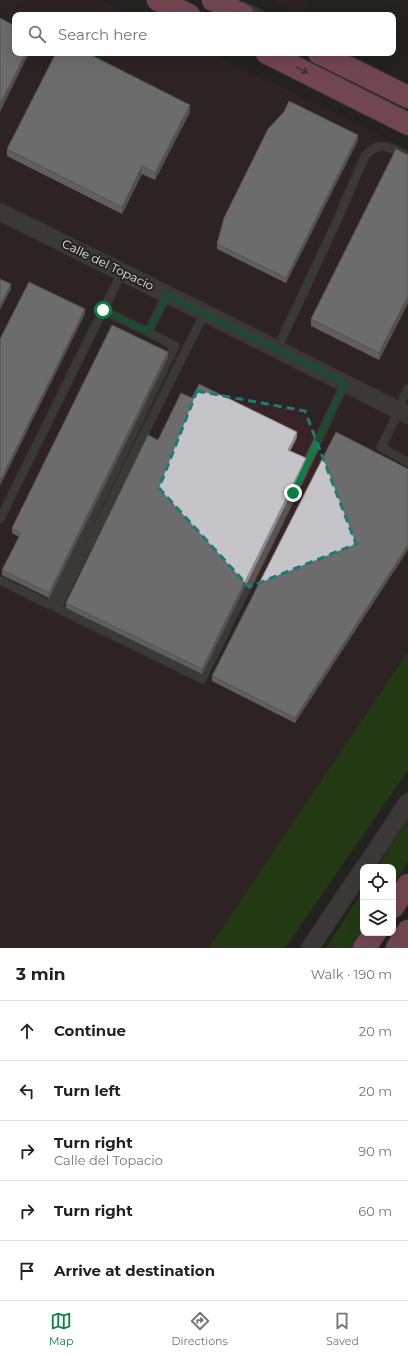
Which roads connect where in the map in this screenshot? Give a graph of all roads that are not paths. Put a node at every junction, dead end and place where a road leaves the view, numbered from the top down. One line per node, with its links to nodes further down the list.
1 (158, 0): 4 (highway)
2 (213, 0): 3 (highway)
3 (241, 9): 5 (lane)
4 (183, 12)
5 (252, 12)
6 (272, 56): 10 (highway, one-way to 10)
7 (325, 56): 9 (highway)
8 (360, 64): 9 (lane)
9 (405, 96)
10 (408, 124)
11 (408, 156): 18 (lane)
12 (0, 212): 13 (street, Calle del Topacio)
13 (122, 272): 14 (street, Calle del Topacio); 15 (lane)
14 (167, 295): 16 (street, Calle del Topacio); 17 (lane)
15 (103, 310): 17 (lane); 23 (lane)
16 (206, 313): 18 (street, Calle del Topacio); 19 (lane)
17 (148, 332): 24 (lane)
18 (277, 349): 19 (street, Calle del Topacio)
19 (345, 383): 21 (street, Calle del Topacio)
20 (408, 390): 21 (lane)
21 (401, 412): 22 (lane)
22 (408, 462)
23 (0, 519)
24 (0, 580)
25 (408, 802): 26 (street)
26 (367, 864)
27 (360, 874): 32 (street)
28 (408, 885): 29 (highway)
29 (396, 903)
30 (408, 931): 34 (highway)
31 (373, 936): 33 (highway)
32 (310, 948)
33 (364, 948)
34 (397, 948)

